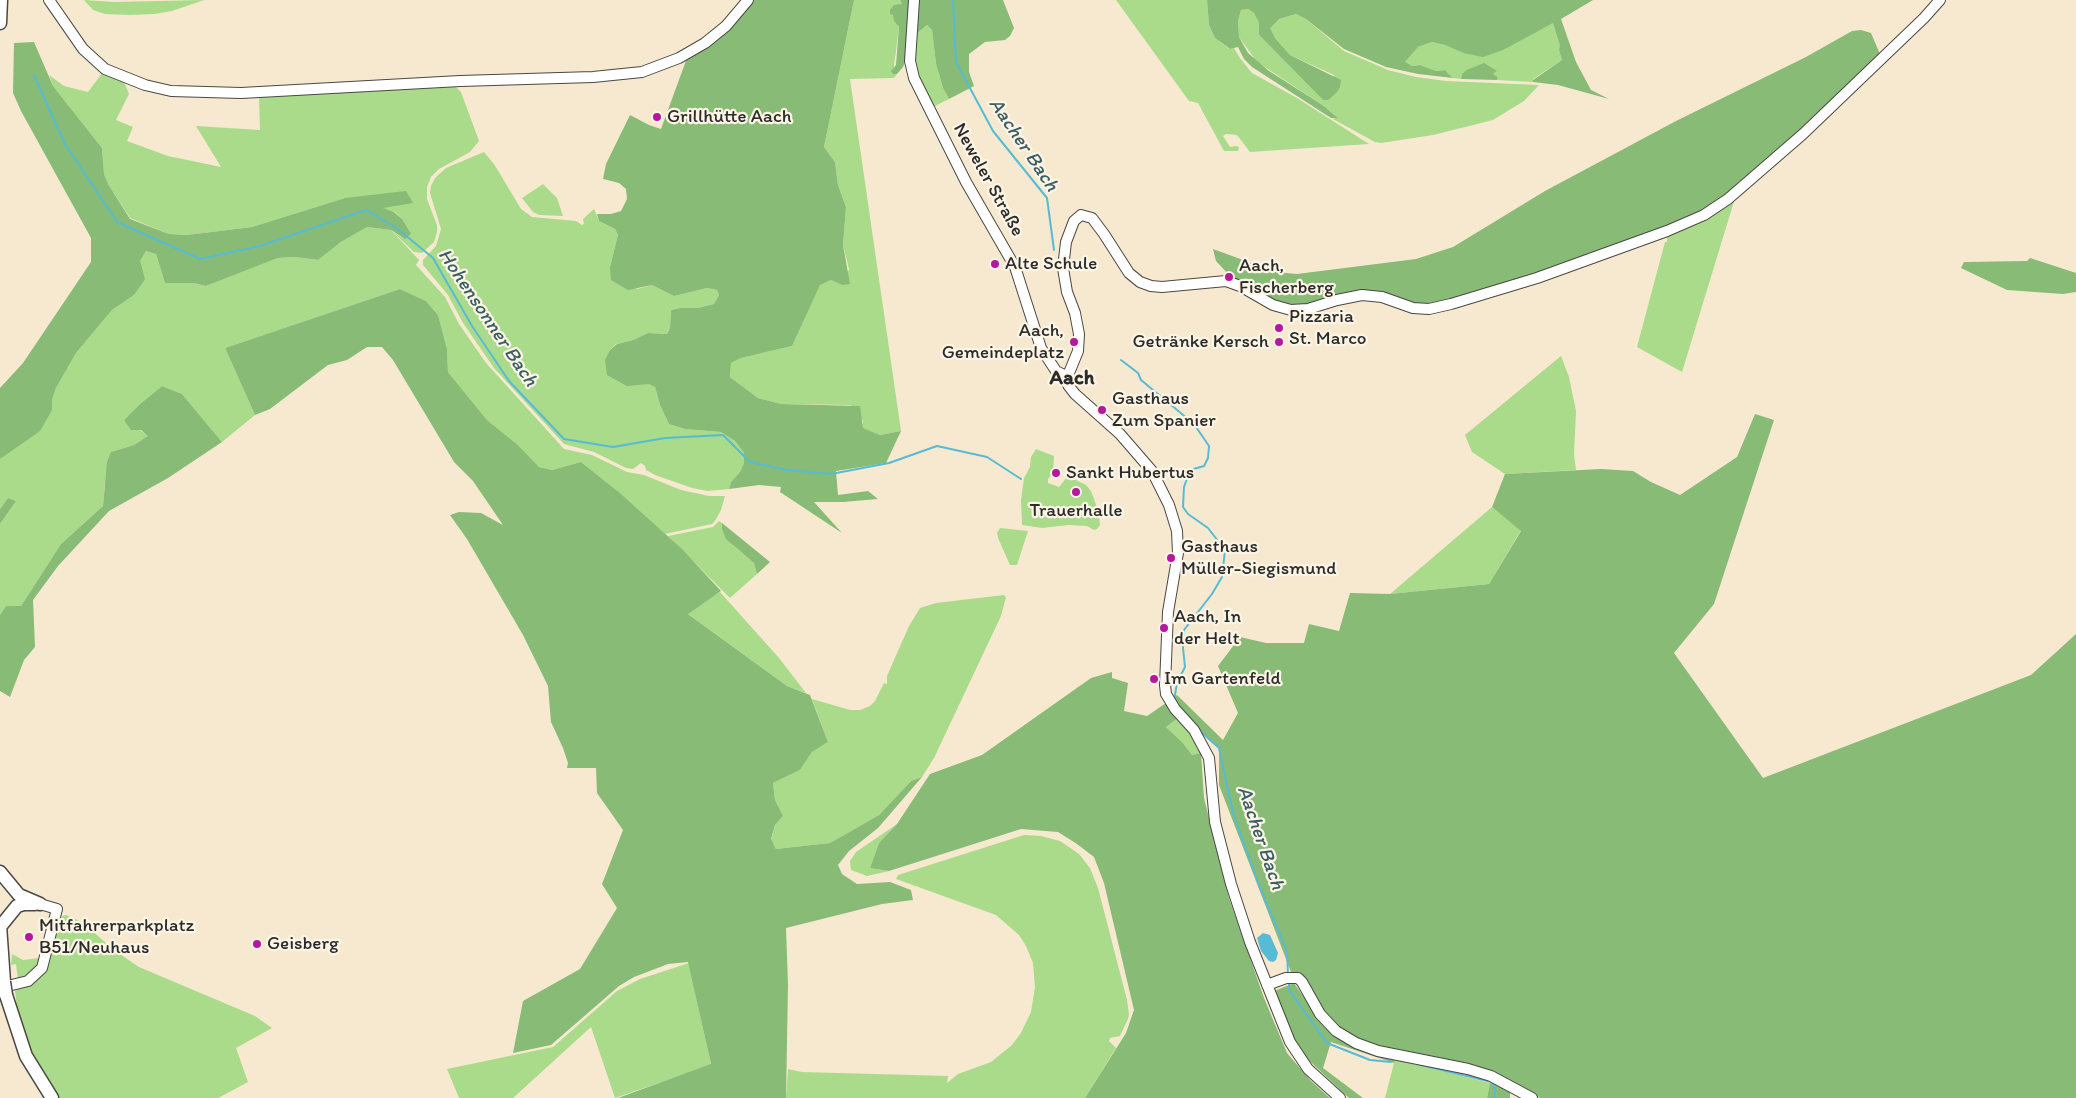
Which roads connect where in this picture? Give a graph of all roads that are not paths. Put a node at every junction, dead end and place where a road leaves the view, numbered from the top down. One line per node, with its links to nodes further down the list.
1 (1, 0): 6 (highway)
2 (49, 0): 3 (main road)
3 (748, 0)
4 (914, 0): 7 (main road, Neweler Straße)
5 (1940, 0): 7 (main road)
6 (0, 23)
7 (1068, 377): 11 (main road, Neweler Straße)
8 (0, 872): 9 (highway)
9 (40, 904): 10 (highway); 12 (main road)
10 (0, 926): 12 (highway)
11 (1267, 985): 14 (main road, Neweler Straße); 15 (main road)
12 (3, 988): 13 (highway)
13 (52, 1098)
14 (1340, 1098)
15 (1532, 1098)

